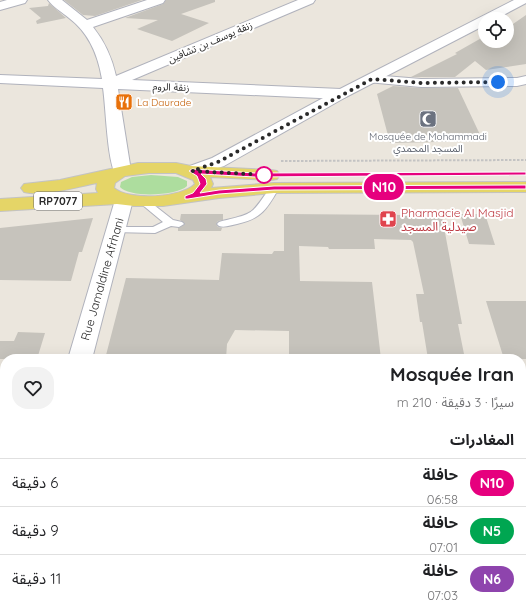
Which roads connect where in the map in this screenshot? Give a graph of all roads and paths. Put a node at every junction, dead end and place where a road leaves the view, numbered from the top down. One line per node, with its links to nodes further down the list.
1 (20, 0): 6 (street)
2 (54, 0): 9 (street)
3 (159, 0): 9 (street)
4 (309, 0): 13 (street, زنقة يوسف بن تشافين)
5 (523, 0): 7 (street)
6 (0, 6)
7 (500, 12)
8 (478, 23): 11 (street)
9 (86, 25): 13 (street)
10 (0, 79): 13 (street, زنقة الروم)
11 (372, 79): 12 (street); 14 (street)
12 (522, 81): 15 (street)
13 (110, 84): 14 (street, زنقة الروم); 19 (street)
14 (341, 94): 18 (street)
15 (526, 97)
16 (526, 160): 17 (path)
17 (277, 161)
18 (192, 171): 19 (main road, RP7077); 20 (main road, RP7077); 24 (main road)
19 (117, 173): 23 (main road, RP7077); 25 (main road)
20 (526, 174)
21 (526, 187): 22 (main road, RP7077)
22 (274, 188): 24 (main road, RP7077); 27 (lane)
23 (0, 190)
24 (188, 198): 25 (main road, RP7077)
25 (128, 199): 26 (main road, RP7077); 28 (street, Rue Jamaldine Afrhani); 28 (lane)
26 (0, 205)
27 (222, 224)
28 (116, 230): 29 (street, Rue Jamaldine Afrhani)
29 (81, 354)

